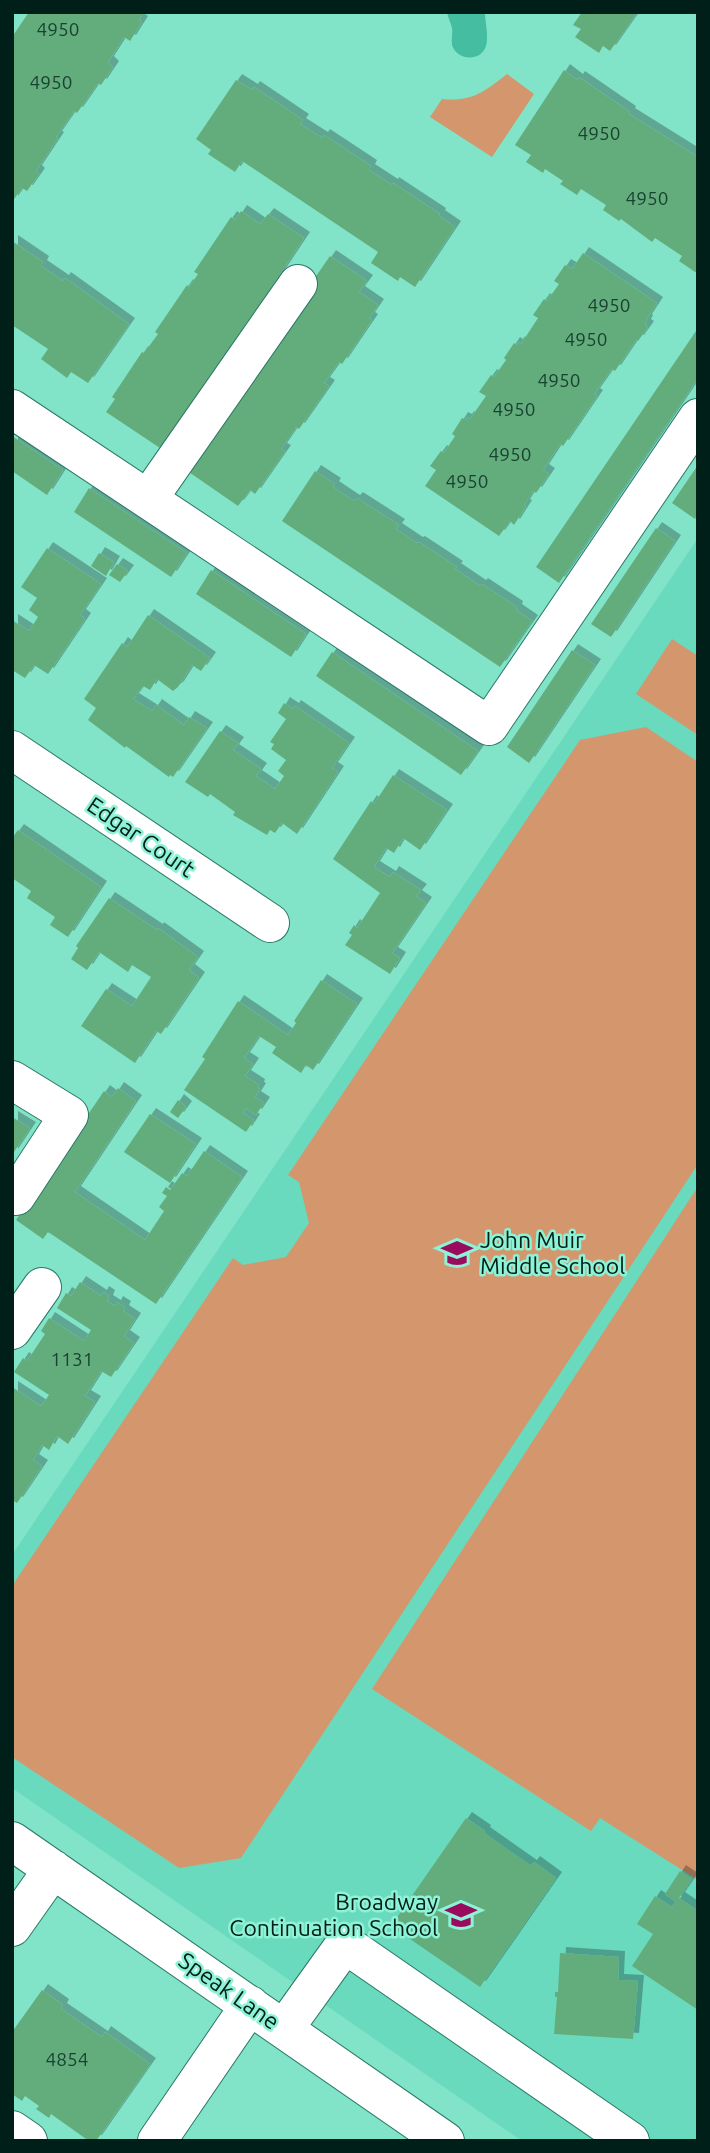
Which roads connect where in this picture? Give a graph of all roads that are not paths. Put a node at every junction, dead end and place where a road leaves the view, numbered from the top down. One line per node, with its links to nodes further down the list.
1 (298, 284): 4 (street)
2 (12, 409): 4 (street)
3 (698, 418): 4 (street)
4 (148, 499)
5 (12, 750): 6 (street, Edgar Court)
6 (270, 923)
7 (12, 1080): 8 (street)
8 (16, 1196)
9 (42, 1287): 10 (street)
10 (12, 1330)
11 (12, 1841): 12 (street, Speak Lane)
12 (53, 1869): 13 (street); 14 (street, Speak Lane)
13 (12, 1927)
14 (250, 2006): 15 (street, Speak Lane); 19 (street)
15 (284, 2029): 17 (street, Speak Lane); 20 (street)
16 (12, 2130): 18 (street)
17 (425, 2135)
18 (28, 2141)
19 (157, 2141)
20 (630, 2141)

